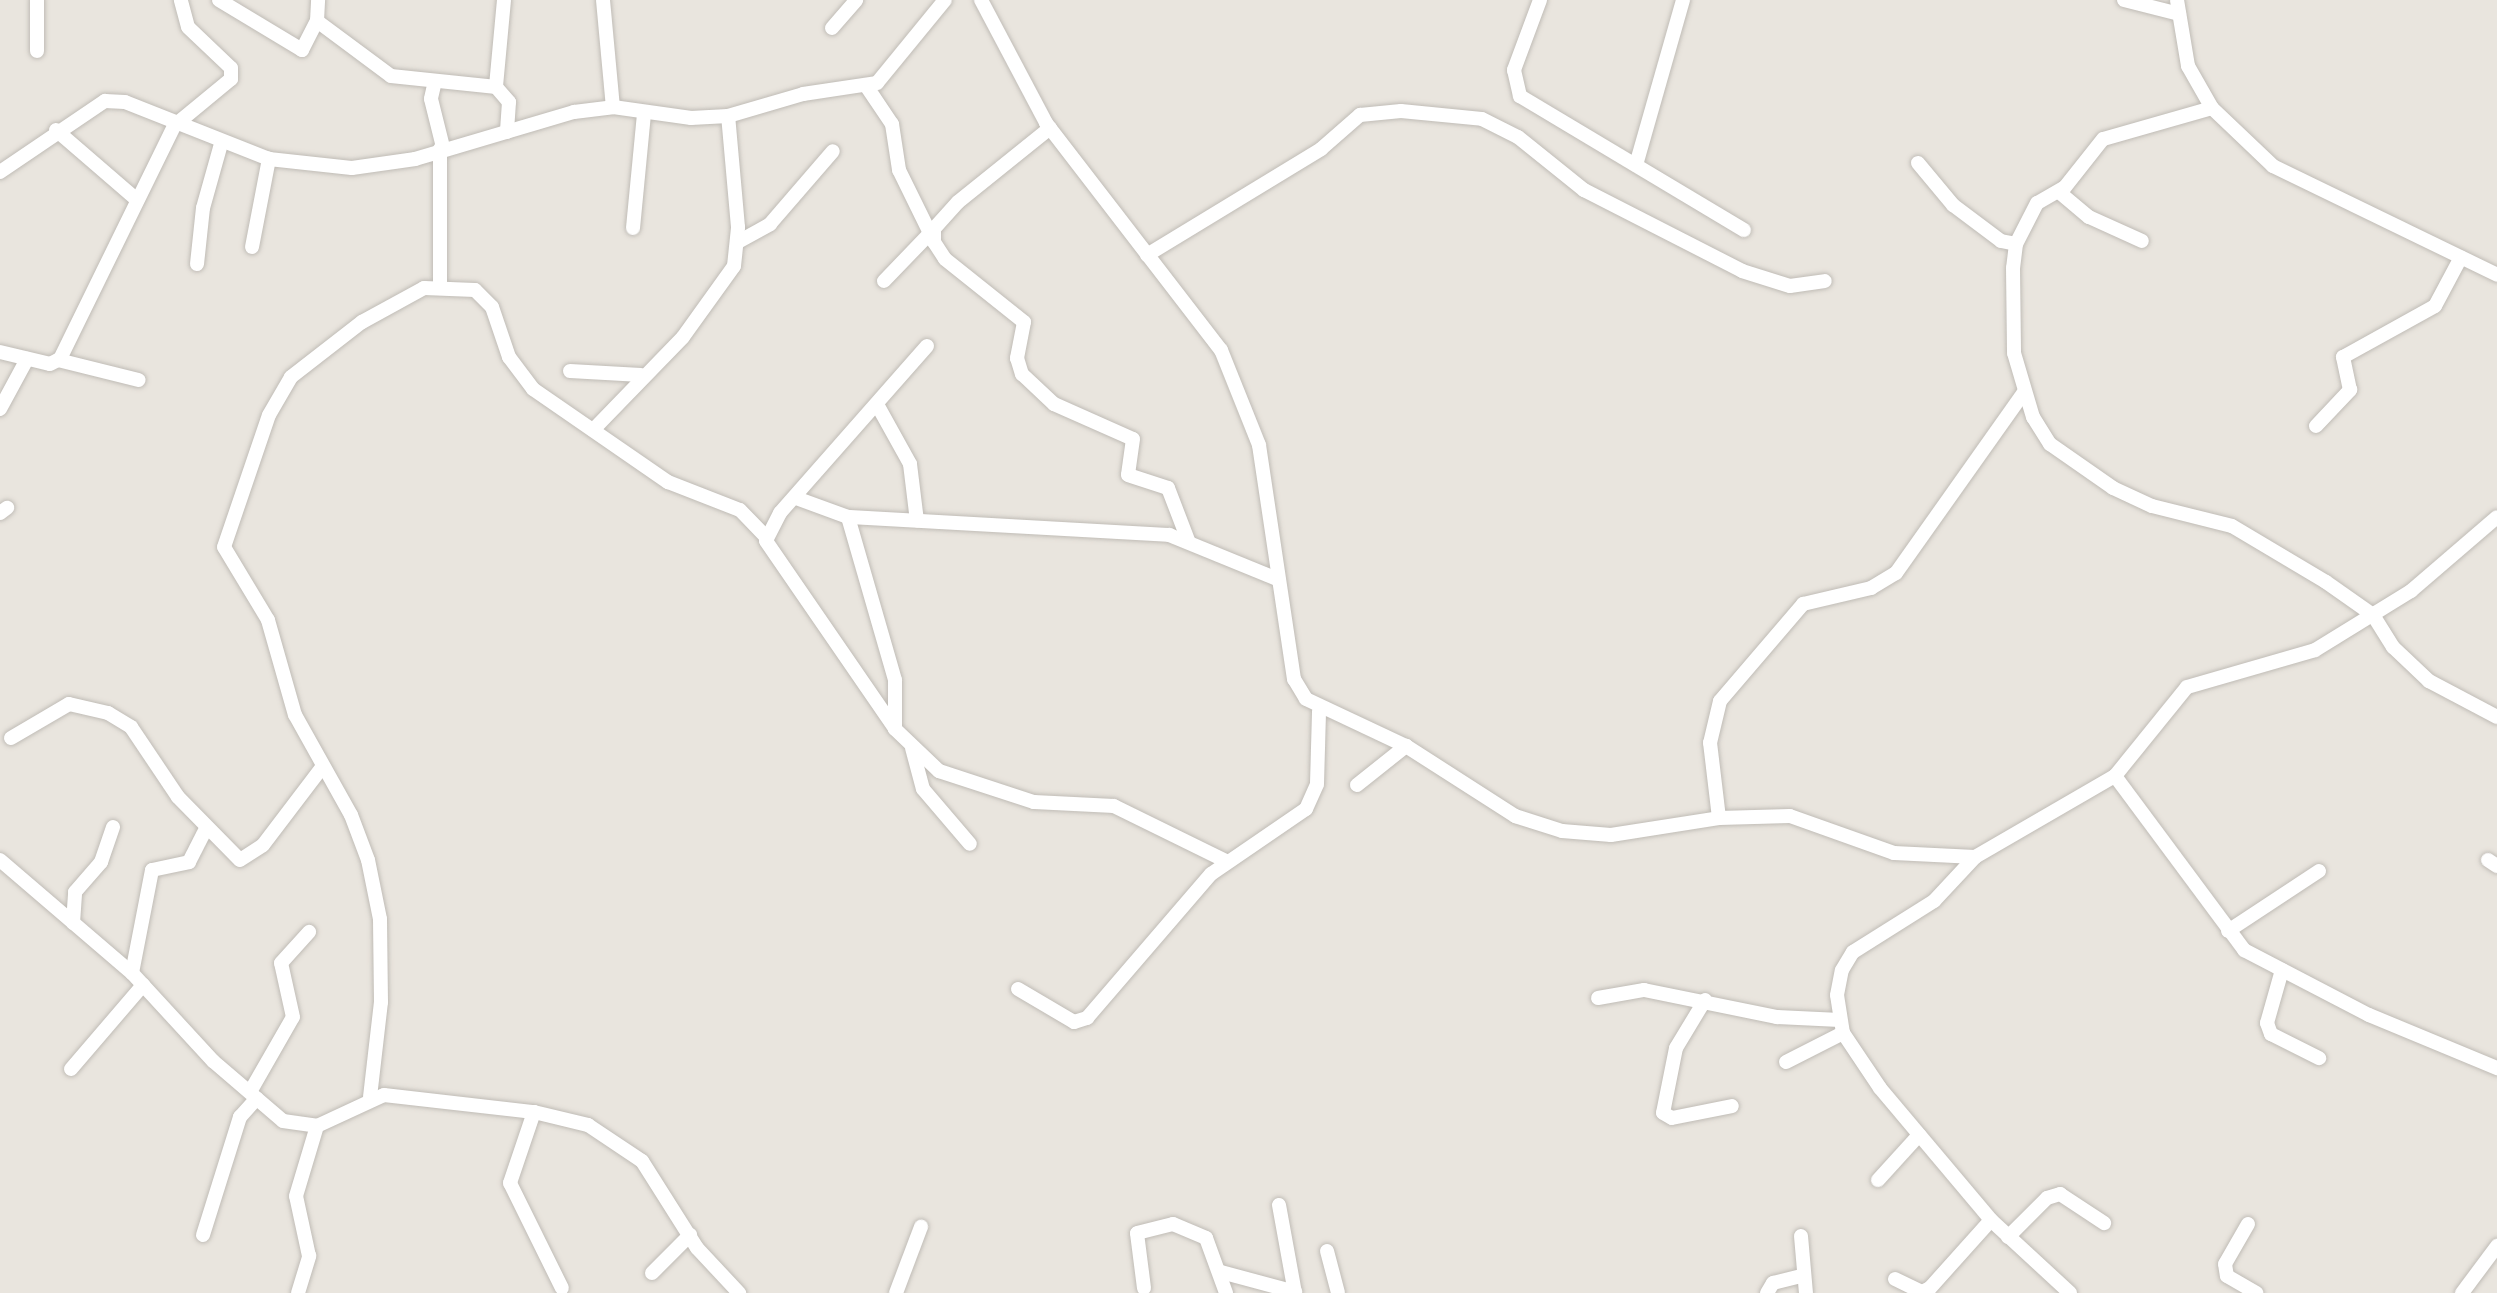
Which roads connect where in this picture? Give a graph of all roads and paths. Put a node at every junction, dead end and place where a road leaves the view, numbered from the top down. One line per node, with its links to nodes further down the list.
1 (37, 0): 16 (street)
2 (181, 0): 24 (street)
3 (219, 0): 14 (street)
4 (318, 0): 14 (street)
5 (504, 0): 18 (street)
6 (603, 0): 20 (street)
7 (856, 0): 15 (street)
8 (945, 0): 19 (street)
9 (981, 0): 25 (street)
10 (1540, 0): 33 (street)
11 (1683, 0): 33 (street)
12 (2124, 0): 13 (street)
13 (2178, 7): 21 (street)
14 (317, 21): 17 (street)
15 (832, 28)
16 (37, 51)
17 (435, 81): 18 (street); 29 (street)
18 (496, 87): 27 (street)
19 (867, 87): 23 (street); 39 (street)
20 (613, 107): 22 (street); 27 (street)
21 (2212, 108): 35 (street); 45 (street)
22 (644, 113): 23 (street); 37 (street)
23 (728, 116): 41 (street)
24 (174, 126): 26 (street); 28 (street); 36 (street)
25 (1050, 128): 39 (street); 44 (street)
26 (56, 130): 34 (street); 36 (street)
27 (507, 132): 29 (street)
28 (221, 144): 31 (street); 46 (street)
29 (441, 148): 31 (street); 50 (street)
30 (833, 151): 41 (street)
31 (269, 159): 43 (street)
32 (1918, 163): 42 (street)
33 (1636, 165): 38 (street)
34 (0, 172)
35 (2059, 192): 40 (street); 42 (street)
36 (136, 199): 54 (street)
37 (633, 228)
38 (1744, 230)
39 (932, 231): 48 (street); 68 (street)
40 (2141, 241)
41 (738, 242): 56 (street)
42 (2016, 244): 58 (street)
43 (252, 247)
44 (1147, 255): 49 (street); 69 (street)
45 (2461, 257): 47 (street); 61 (street)
46 (197, 264)
47 (2497, 275)
48 (884, 281)
49 (1825, 281)
50 (440, 286): 62 (street); 77 (street)
51 (928, 346): 59 (street)
52 (0, 352): 53 (street)
53 (27, 359): 54 (street); 60 (street)
54 (58, 360): 57 (street)
55 (570, 371): 56 (street)
56 (641, 375): 62 (street)
57 (139, 380)
58 (2024, 392): 70 (street); 80 (street)
59 (878, 408): 63 (street); 66 (street)
60 (0, 409)
61 (2316, 426)
62 (593, 430): 67 (street)
63 (796, 498): 64 (street); 67 (street)
64 (848, 517): 66 (street); 73 (street)
65 (2497, 517): 70 (street)
66 (917, 521): 68 (street)
67 (765, 536): 73 (street)
68 (1188, 540): 69 (street)
69 (1277, 579): 71 (street)
70 (2372, 615): 72 (street); 78 (street)
71 (1320, 710): 75 (street); 86 (street)
72 (2497, 718)
73 (895, 729): 76 (street)
74 (11, 738): 82 (street)
75 (1406, 746): 79 (street); 80 (street)
76 (912, 747): 83 (street); 86 (street)
77 (323, 766): 82 (street); 103 (street)
78 (2115, 776): 84 (street); 89 (street)
79 (1357, 785)
80 (1719, 818): 84 (street)
81 (113, 827): 88 (street)
82 (207, 827): 92 (street)
83 (970, 844)
84 (1975, 857): 97 (street)
85 (0, 860): 88 (street)
86 (1226, 861): 94 (street)
87 (2319, 872): 89 (street)
88 (73, 923): 92 (street)
89 (2228, 931): 91 (street)
90 (309, 932): 102 (street)
91 (2282, 970): 98 (street); 100 (street)
92 (132, 973): 93 (street)
93 (142, 985): 101 (street); 102 (street)
94 (1018, 989)
95 (1598, 998): 96 (street)
96 (1704, 1000): 97 (street); 104 (street)
97 (1842, 1027): 99 (street); 107 (street)
98 (2319, 1058)
99 (1786, 1062)
100 (2497, 1068)
101 (71, 1069)
102 (253, 1095): 106 (street); 114 (street)
103 (370, 1097): 105 (street); 106 (street)
104 (1732, 1106)
105 (534, 1112): 115 (street); 124 (street)
106 (317, 1126): 126 (street)
107 (1919, 1135): 108 (street); 110 (street)
108 (1878, 1180)
109 (1279, 1205): 130 (street)
110 (1991, 1220): 117 (street); 123 (street)
111 (2104, 1223): 117 (street)
112 (2248, 1224): 135 (street)
113 (921, 1227): 128 (street)
114 (203, 1235)
115 (690, 1235): 121 (street); 127 (street)
116 (1801, 1236): 122 (street)
117 (2008, 1237): 134 (street)
118 (2497, 1246): 136 (street)
119 (1327, 1251): 131 (street)
120 (1221, 1272): 125 (street); 129 (street); 130 (street)
121 (652, 1273)
122 (1801, 1276): 132 (street); 133 (street)
123 (1895, 1279)
124 (562, 1288)
125 (1144, 1288)
126 (298, 1293)
127 (739, 1293)
128 (896, 1293)
129 (1226, 1293)
130 (1295, 1293)
131 (1338, 1293)
132 (1767, 1293)
133 (1806, 1293)
134 (2070, 1293)
135 (2256, 1293)
136 (2462, 1293)

